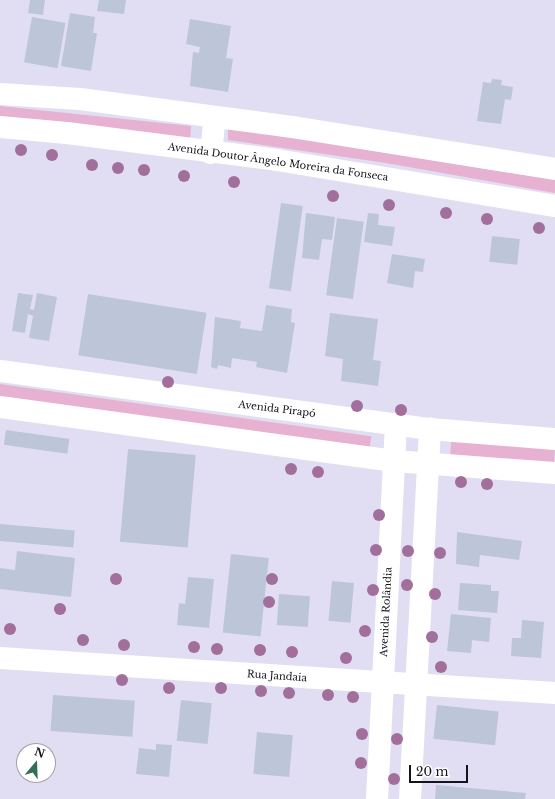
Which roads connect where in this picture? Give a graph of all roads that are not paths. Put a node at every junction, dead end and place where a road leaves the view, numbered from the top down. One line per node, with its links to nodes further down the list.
1 (0, 94): 2 (street)
2 (215, 117): 4 (street); 5 (street)
3 (0, 127): 4 (street, Avenida Doutor Ângelo Moreira da Fonseca)
4 (211, 153): 6 (street, Avenida Doutor Ângelo Moreira da Fonseca)
5 (555, 168)
6 (555, 206)
7 (0, 371): 9 (street, Avenida Pirapó)
8 (0, 407): 12 (street)
9 (396, 424): 10 (street, Avenida Pirapó); 12 (street, Avenida Rolândia)
10 (430, 429): 11 (street, Avenida Pirapó); 13 (street)
11 (555, 439)
12 (394, 461): 13 (street); 16 (street, Avenida Rolândia)
13 (428, 465): 14 (street); 17 (street)
14 (555, 473)
15 (0, 658): 16 (street, Rua Jandaia)
16 (382, 683): 17 (street, Rua Jandaia); 19 (street, Avenida Rolândia)
17 (417, 685): 18 (street, Rua Jandaia); 20 (street)
18 (555, 693)
19 (377, 799)
20 (410, 799)

